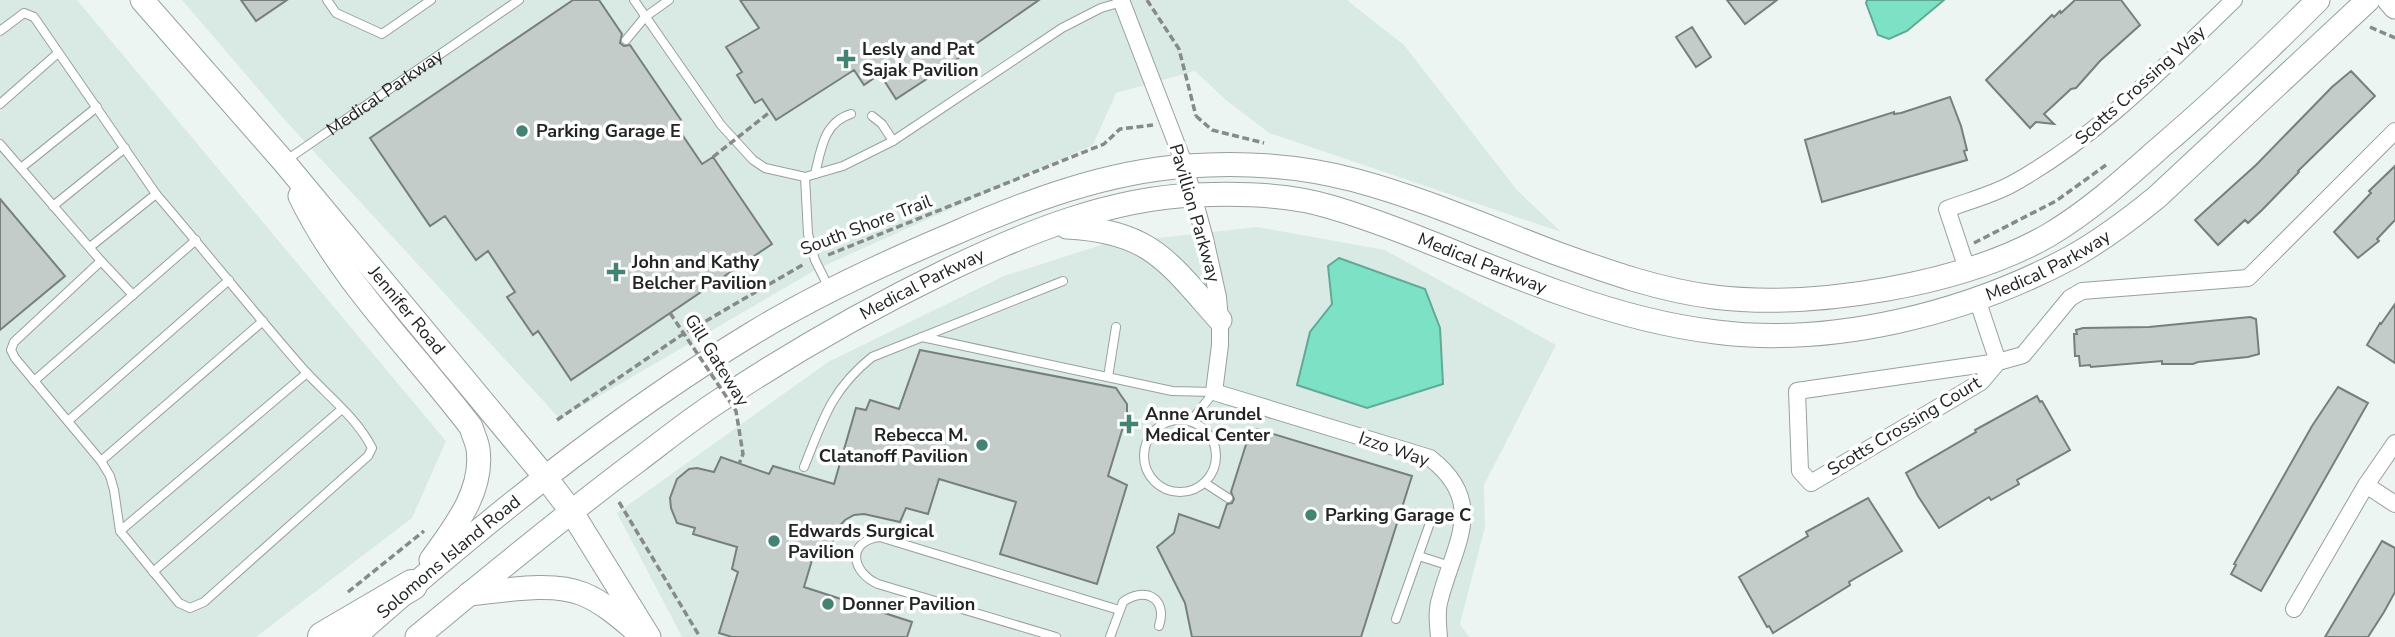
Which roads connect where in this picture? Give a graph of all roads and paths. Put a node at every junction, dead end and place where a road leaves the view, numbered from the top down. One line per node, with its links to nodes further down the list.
1 (142, 0): 33 (main road, Jennifer Road)
2 (327, 0): 3 (lane)
3 (431, 0)
4 (519, 0): 33 (lane, Medical Parkway)
5 (634, 0): 14 (lane)
6 (669, 0): 14 (lane)
7 (1147, 0): 29 (path)
8 (2234, 0): 44 (street, Scotts Crossing Way)
9 (2318, 0): 44 (main road, Medical Parkway)
10 (2368, 0): 51 (main road, Medical Parkway)
11 (2389, 0): 13 (main road)
12 (1122, 1): 25 (street, Pavillion Parkway); 27 (lane)
13 (2395, 7)
14 (645, 17): 18 (lane); 37 (lane)
15 (2368, 27): 17 (path)
16 (0, 31): 19 (lane)
17 (2395, 38)
18 (626, 40)
19 (58, 52): 20 (lane); 21 (lane)
20 (0, 104)
21 (97, 107): 30 (lane); 35 (lane)
22 (770, 111): 31 (path, bridge)
23 (850, 114): 36 (lane)
24 (872, 116): 27 (lane)
25 (1168, 123): 34 (street, Pavillion Parkway); 45 (path, South Shore Trail)
26 (2395, 131): 57 (street)
27 (893, 141): 36 (lane)
28 (0, 144): 35 (lane)
29 (1275, 145)
30 (125, 148): 38 (lane); 40 (lane)
31 (713, 157)
32 (2116, 157): 44 (path)
33 (284, 162): 70 (main road, Jennifer Road); 83 (main road)
34 (1185, 166): 39 (street, Pavillion Parkway); 44 (main road, Medical Parkway); 49 (main road, Medical Parkway)
35 (21, 168): 40 (lane)
36 (815, 174): 37 (lane)
37 (804, 177): 45 (lane)
38 (156, 194): 42 (lane); 43 (lane)
39 (1193, 195): 41 (main road, Medical Parkway); 51 (main road, Medical Parkway); 53 (street, Pavillion Parkway)
40 (53, 206): 43 (lane)
41 (1054, 226): 53 (main road); 76 (main road, Medical Parkway)
42 (196, 240): 47 (lane); 50 (lane)
43 (90, 247): 46 (lane)
44 (1964, 259)
45 (814, 260): 49 (lane); 63 (path, South Shore Trail)
46 (101, 261): 50 (lane); 60 (lane)
47 (229, 280): 54 (lane); 64 (lane)
48 (1063, 281): 56 (lane)
49 (830, 290): 70 (main road, Medical Parkway)
50 (133, 295): 60 (lane)
51 (1977, 299): 57 (street)
52 (670, 313): 68 (path, Gill Gateway, bridge)
53 (1220, 320): 61 (street, Pavillion Parkway)
54 (263, 321): 58 (lane); 67 (lane)
55 (1116, 327): 59 (lane)
56 (920, 337): 59 (lane); 69 (lane)
57 (1998, 362): 57 (street, Scotts Crossing Court)
58 (307, 373): 62 (lane); 79 (lane)
59 (1108, 377): 61 (lane)
60 (34, 381): 64 (lane)
61 (1214, 392): 65 (lane); 81 (street, Izzo Way)
62 (342, 409): 82 (lane); 82 (lane)
63 (557, 419)
64 (68, 421): 67 (lane)
65 (1191, 421): 71 (lane); 71 (lane)
66 (2395, 443): 72 (street)
67 (100, 461): 79 (lane)
68 (739, 464)
69 (804, 467)
70 (546, 478): 76 (main road, Jennifer Road); 83 (main road, Solomons Island Road)
71 (1205, 483): 73 (lane)
72 (2366, 485): 75 (street); 86 (street)
73 (1228, 498)
74 (619, 502): 95 (path)
75 (2395, 504)
76 (571, 511): 84 (main road); 94 (main road, Jennifer Road)
77 (1431, 520): 80 (lane)
78 (426, 530): 85 (path)
79 (120, 531): 82 (lane)
80 (1419, 556): 81 (lane); 88 (lane)
81 (1450, 566): 98 (street, Izzo Way)
82 (153, 572)
83 (412, 586): 90 (highway); 91 (main road, Solomons Island Road)
84 (469, 594): 92 (main road); 93 (main road)
85 (344, 596)
86 (2294, 609)
87 (1119, 610): 89 (lane); 96 (lane); 97 (lane)
88 (1396, 619)
89 (1159, 626)
90 (323, 637)
91 (354, 637)
92 (417, 637)
93 (643, 637)
94 (649, 637)
95 (700, 637)
96 (1056, 637)
97 (1110, 637)
98 (1439, 637)

